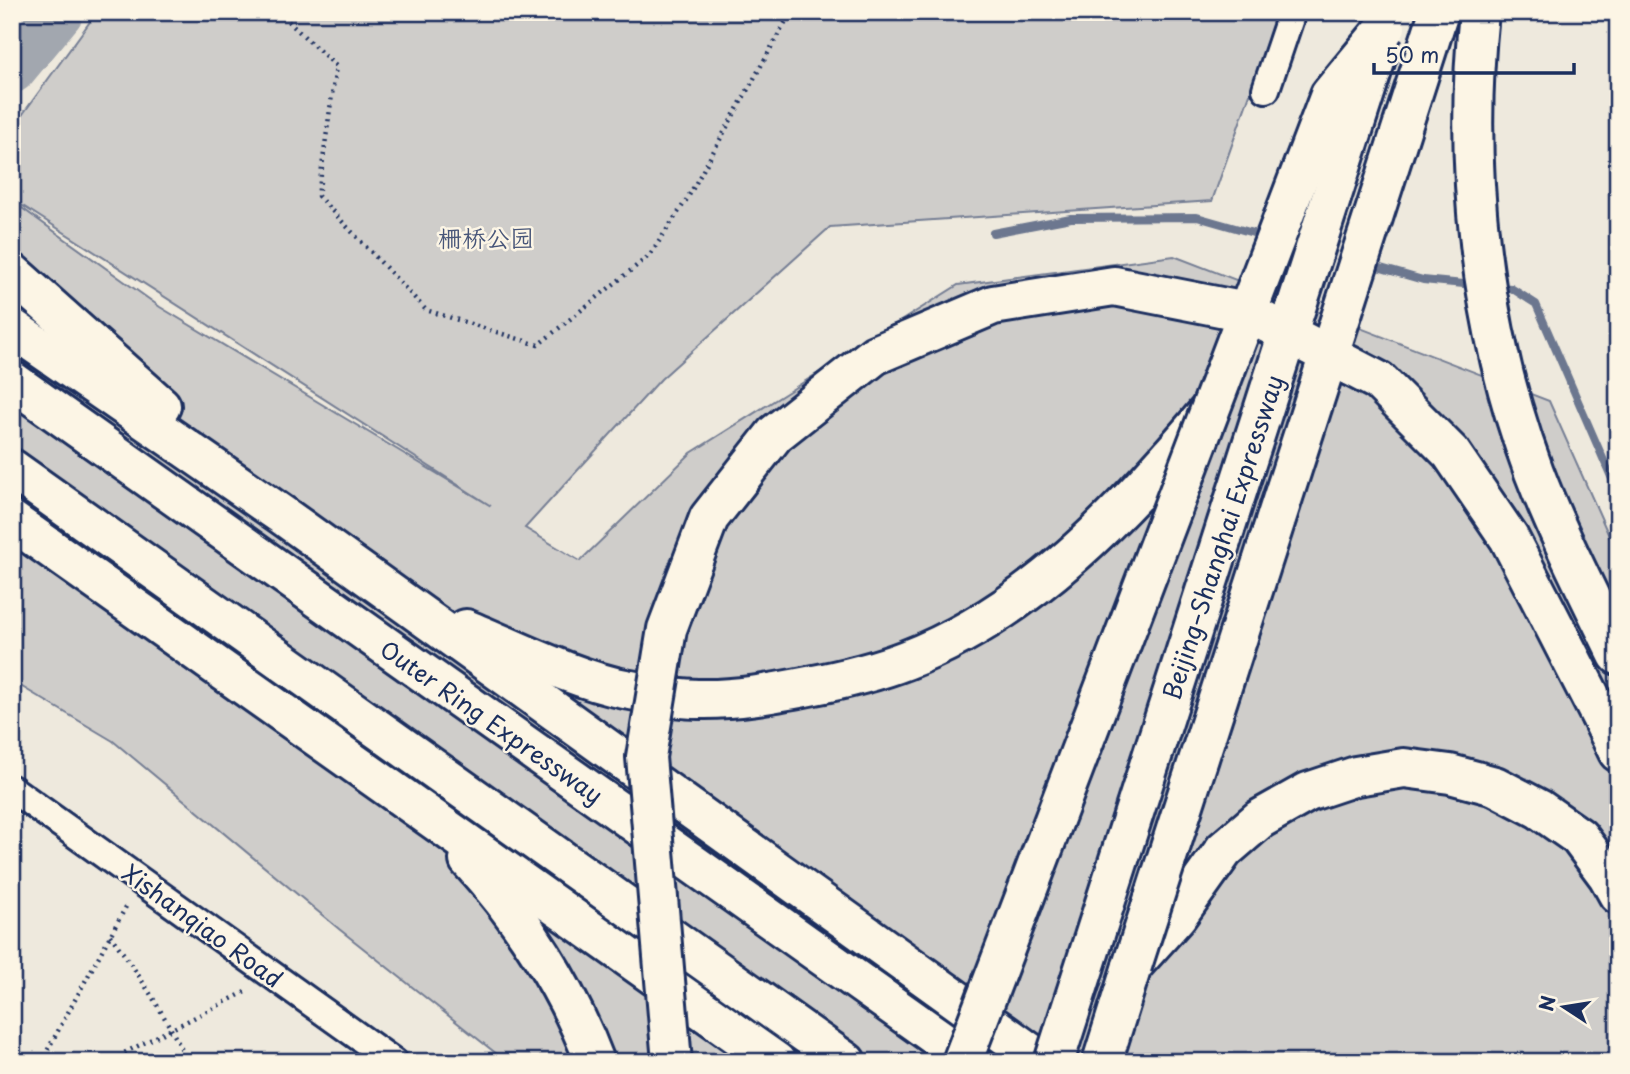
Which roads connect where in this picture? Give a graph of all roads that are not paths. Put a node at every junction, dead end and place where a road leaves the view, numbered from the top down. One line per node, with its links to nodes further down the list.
1 (1292, 12): 5 (street)
2 (1439, 12): 21 (highway, Beijing–Shanghai Expressway, bridge)
3 (1479, 12): 16 (highway)
4 (1389, 20): 9 (highway, bridge); 30 (highway, Beijing–Shanghai Expressway, bridge)
5 (1266, 89)
6 (15, 275): 11 (highway)
7 (12, 328): 11 (highway)
8 (12, 381): 28 (highway, Outer Ring Expressway)
9 (1212, 407): 15 (highway, bridge); 27 (highway, bridge)
10 (12, 469): 26 (highway)
11 (282, 515): 15 (highway)
12 (12, 521): 14 (highway)
13 (12, 544): 14 (highway)
14 (123, 600): 19 (highway)
15 (409, 606): 29 (highway)
16 (1618, 655)
17 (1618, 752): 24 (highway, bridge)
18 (12, 789): 22 (street, Xishanqiao Road)
19 (427, 815): 23 (highway); 25 (highway)
20 (1618, 894): 21 (highway)
21 (1132, 966): 31 (highway, Beijing–Shanghai Expressway)
22 (394, 1062)
23 (595, 1062)
24 (671, 1062)
25 (776, 1062)
26 (846, 1062)
27 (962, 1062)
28 (972, 1062)
29 (1042, 1062)
30 (1054, 1062)
31 (1102, 1062)

